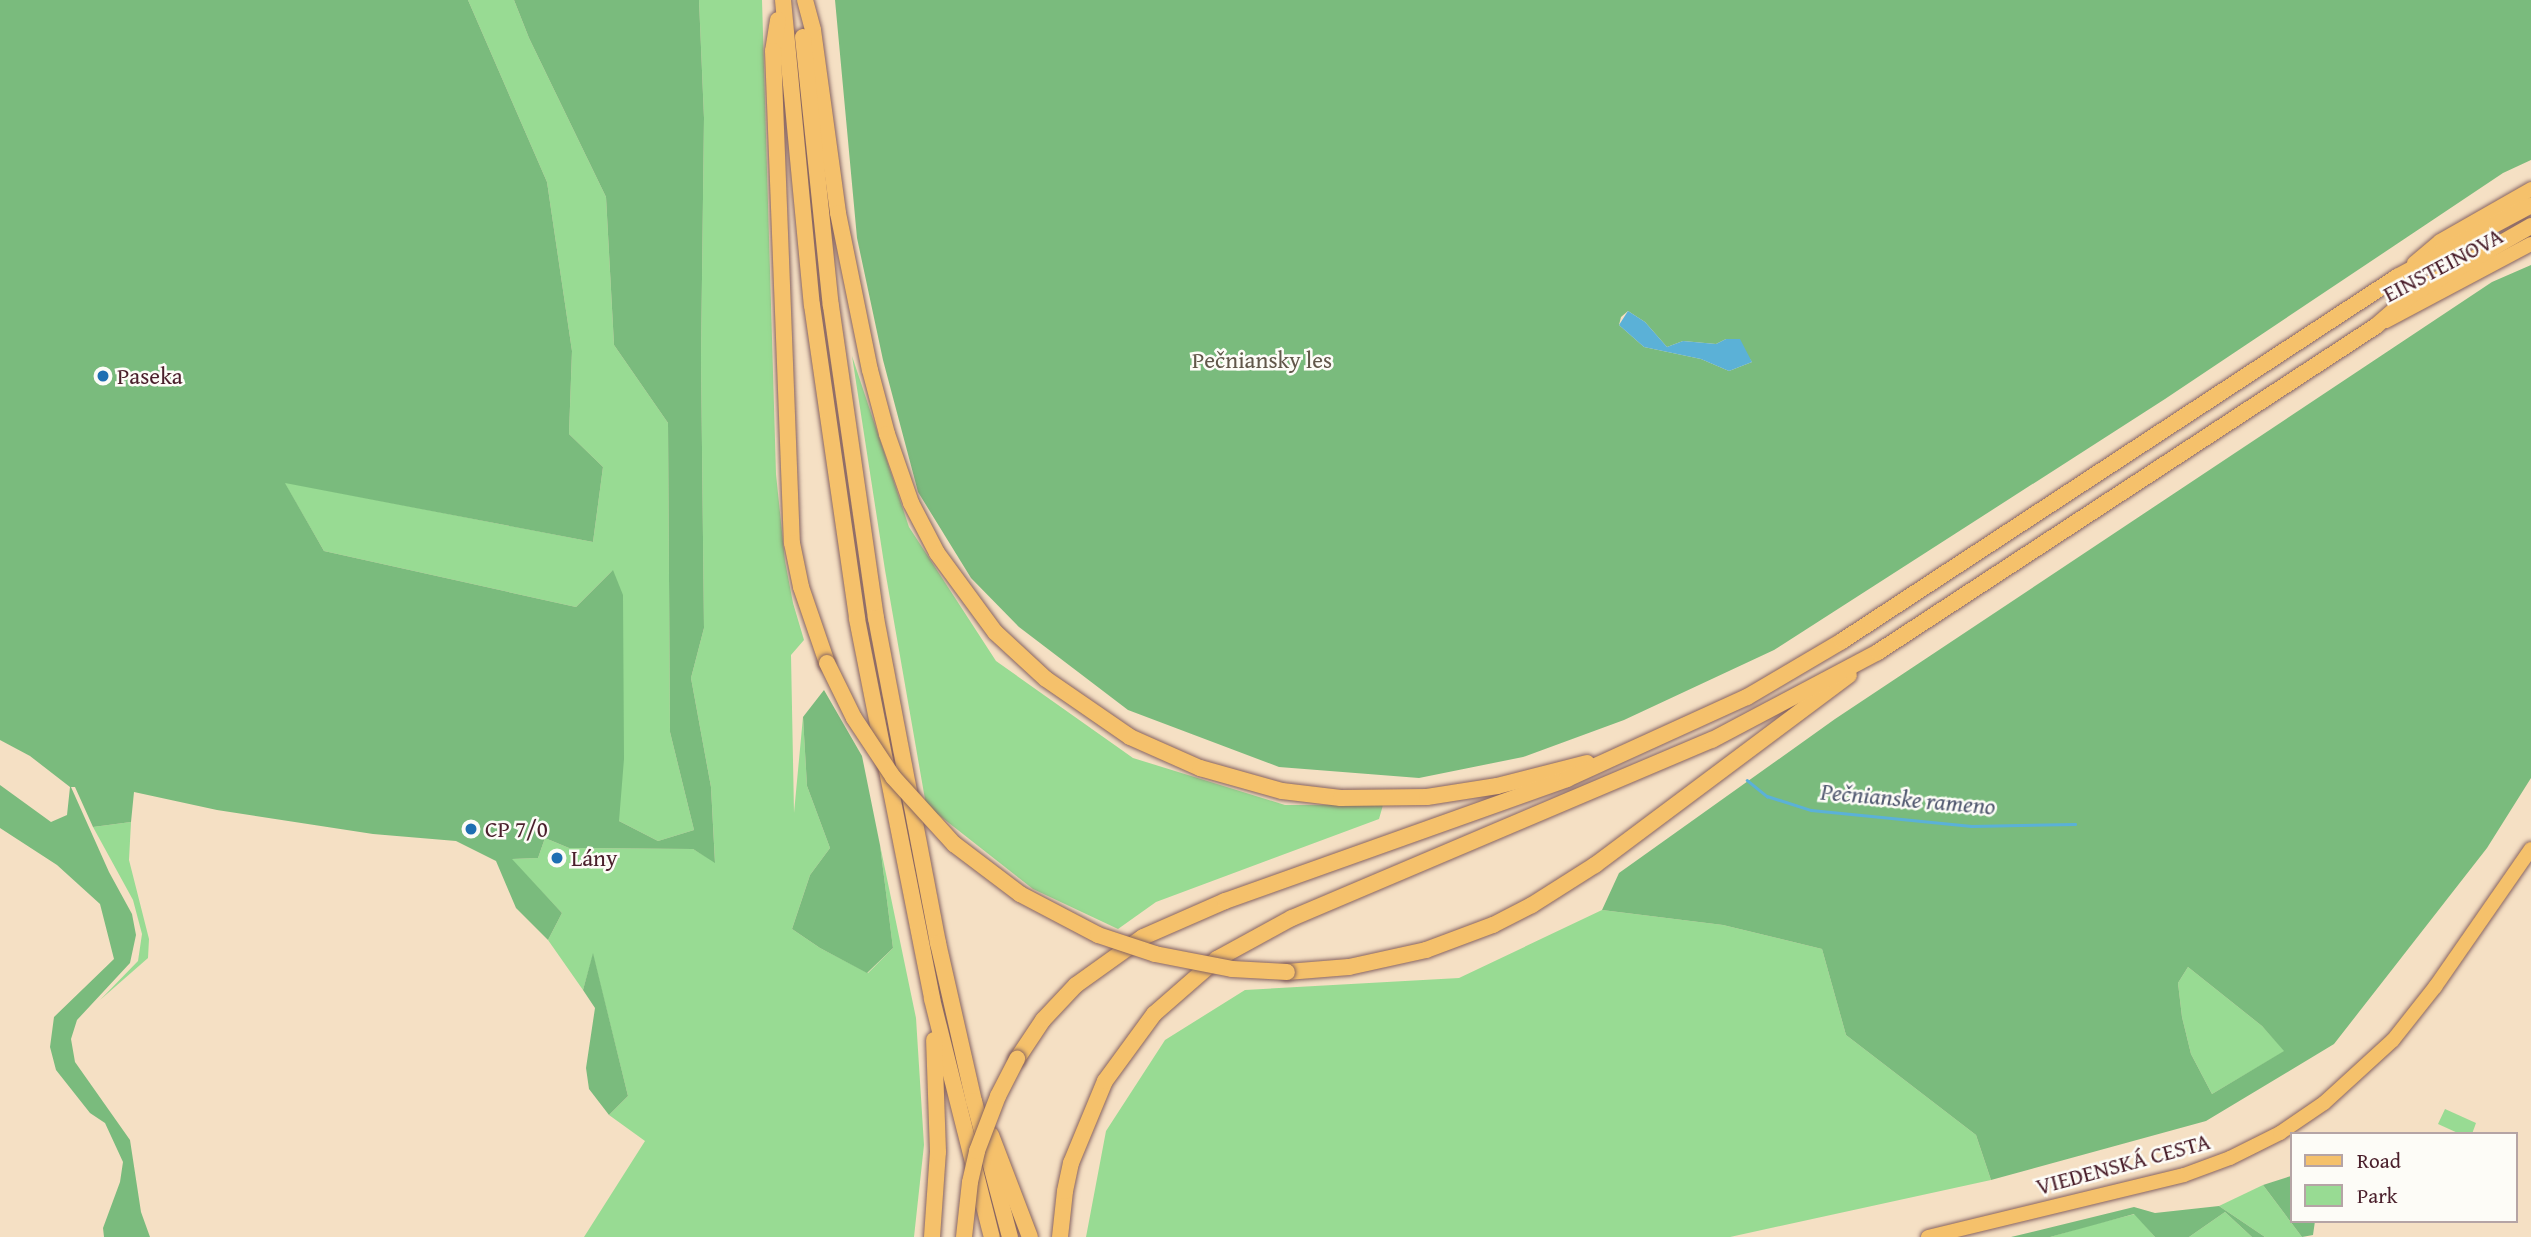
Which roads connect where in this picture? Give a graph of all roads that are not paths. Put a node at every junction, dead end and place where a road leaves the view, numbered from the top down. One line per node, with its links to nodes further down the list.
1 (782, 0): 9 (highway, bridge); 12 (highway)
2 (803, 0): 10 (highway); 13 (highway)
3 (2531, 189): 7 (main road, EINSTEINOVA)
4 (2531, 205): 7 (highway)
5 (2531, 226): 8 (highway)
6 (2531, 244): 8 (main road, EINSTEINOVA)
7 (2397, 277): 10 (highway)
8 (2375, 326): 9 (highway)
9 (1878, 652): 19 (highway)
10 (1603, 760): 15 (highway, bridge)
11 (2531, 849): 20 (main road, VIEDENSKÁ CESTA)
12 (932, 999): 14 (highway); 16 (highway)
13 (974, 1101): 17 (highway); 18 (highway)
14 (932, 1237)
15 (964, 1237)
16 (992, 1237)
17 (1010, 1237)
18 (1030, 1237)
19 (1060, 1237)
20 (1928, 1237)

